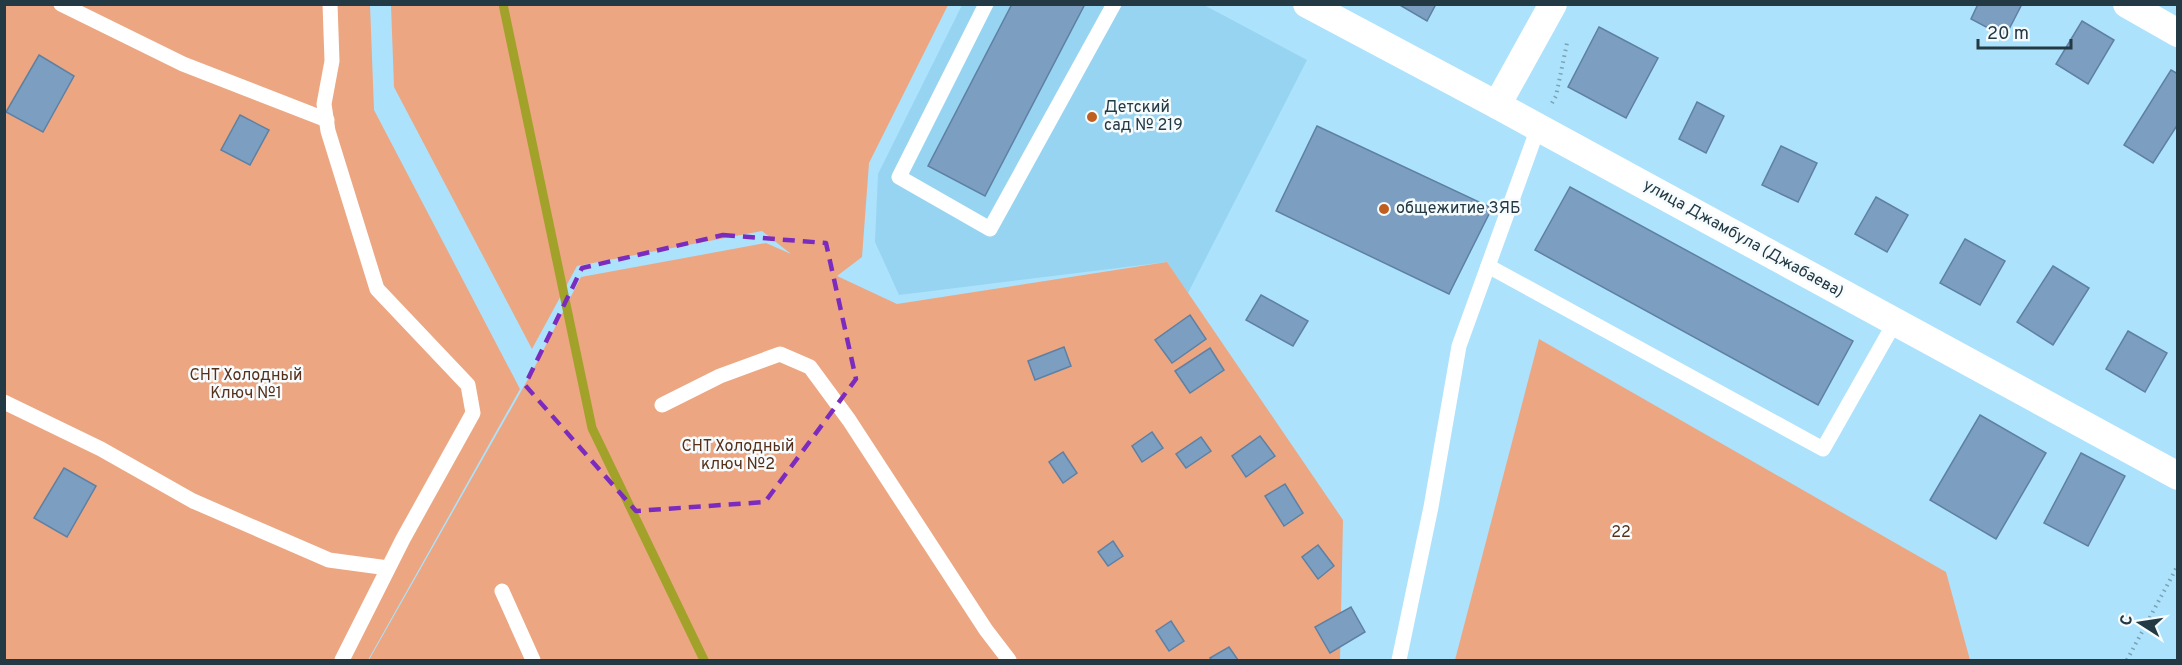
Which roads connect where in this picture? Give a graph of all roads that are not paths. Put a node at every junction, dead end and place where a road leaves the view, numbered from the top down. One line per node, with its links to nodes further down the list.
1 (61, 4): 10 (lane)
2 (330, 4): 10 (lane)
3 (986, 4): 4 (lane)
4 (1114, 4)
5 (1307, 4): 9 (street, улица Джамбула (Джабаева))
6 (1553, 4): 9 (street)
7 (2127, 4): 8 (street)
8 (2178, 33)
9 (1497, 105): 11 (street, улица Джамбула (Джабаева))
10 (327, 120): 17 (lane)
11 (1538, 128): 12 (lane); 13 (street, улица Джамбула (Джабаева))
12 (1488, 266): 13 (lane); 22 (lane)
13 (1894, 322): 16 (street, улица Джамбула (Джабаева))
14 (4, 402): 17 (lane)
15 (662, 405): 21 (lane)
16 (2178, 476)
17 (388, 568): 19 (lane)
18 (502, 591): 20 (lane)
19 (342, 660)
20 (533, 660)
21 (1009, 660)
22 (1399, 660)

